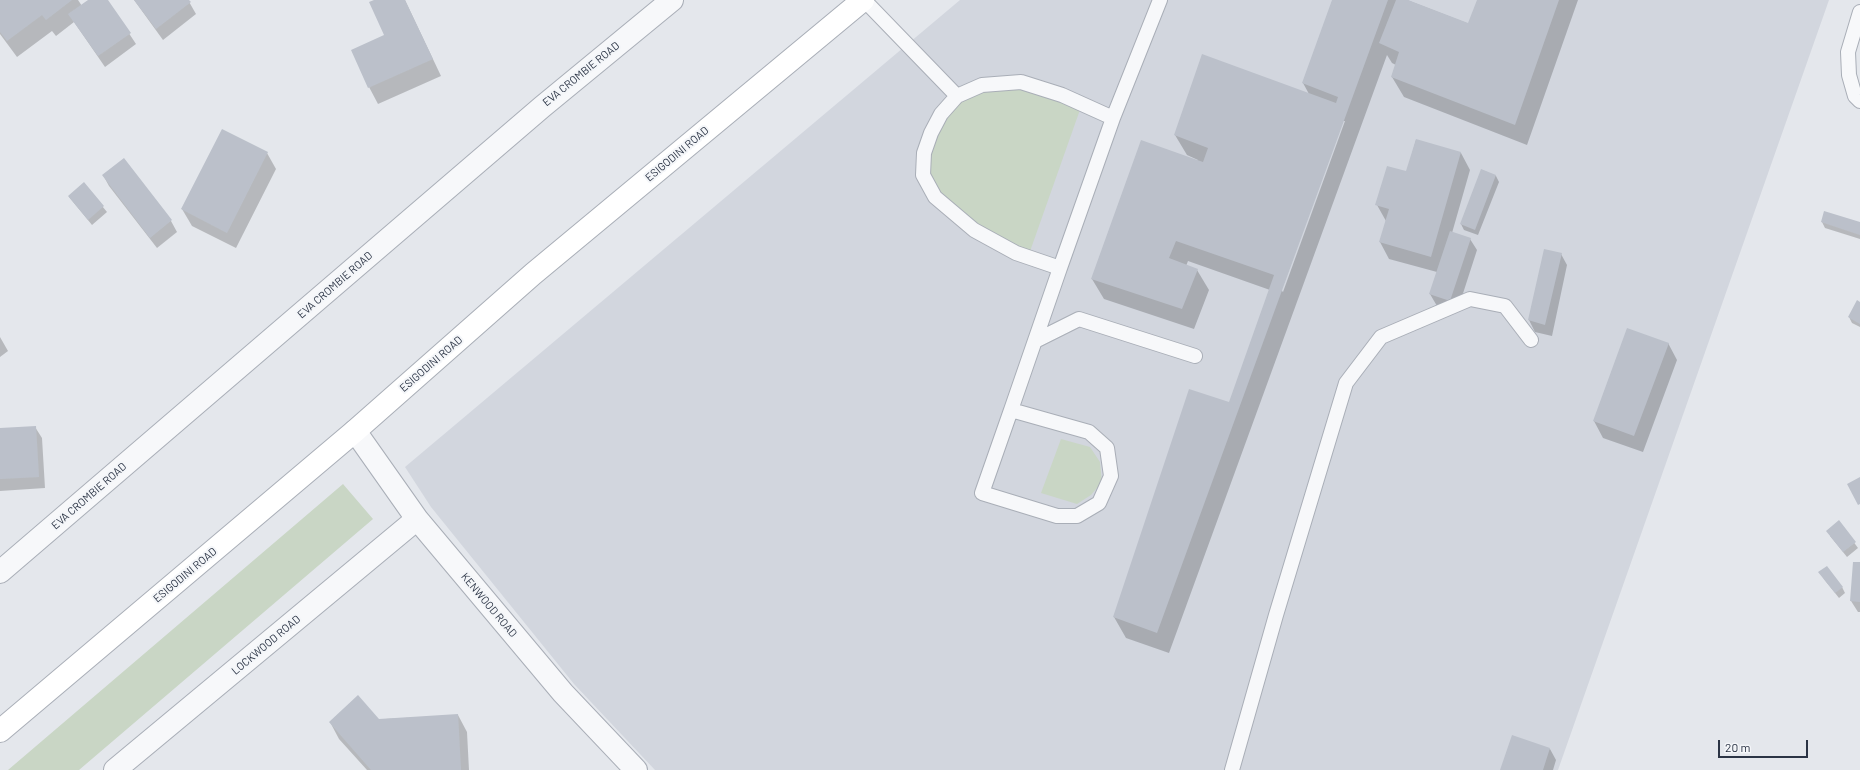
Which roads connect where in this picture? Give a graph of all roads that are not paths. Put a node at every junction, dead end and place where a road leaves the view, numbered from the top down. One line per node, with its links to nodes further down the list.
1 (672, 0): 15 (street, EVA CROMBIE ROAD)
2 (864, 0): 5 (lane); 13 (main road, ESIGODINI ROAD)
3 (1160, 0): 7 (lane)
4 (1860, 12): 6 (lane)
5 (957, 96): 7 (lane); 8 (lane)
6 (1860, 101)
7 (1113, 118): 8 (lane)
8 (1060, 268): 10 (lane)
9 (1531, 340): 19 (lane)
10 (1035, 341): 11 (lane); 12 (lane)
11 (1195, 356)
12 (1011, 410): 12 (lane)
13 (355, 431): 14 (street, KENWOOD ROAD); 16 (main road, ESIGODINI ROAD)
14 (417, 519): 17 (street, LOCKWOOD ROAD); 18 (street, KENWOOD ROAD)
15 (0, 572)
16 (0, 731)
17 (115, 770)
18 (636, 770)
19 (1232, 770)

